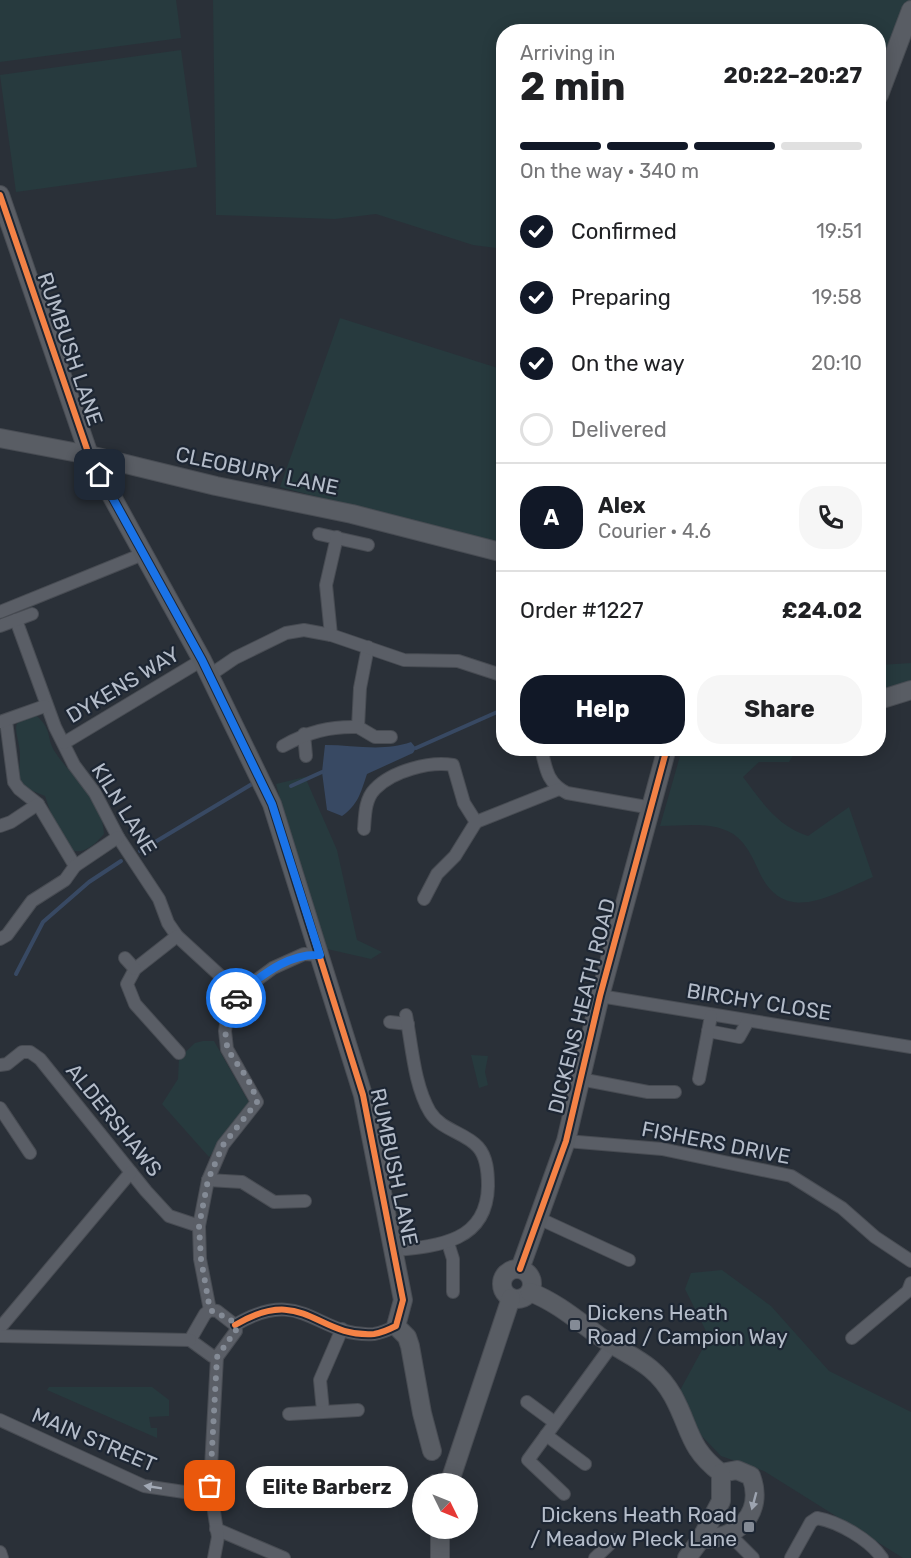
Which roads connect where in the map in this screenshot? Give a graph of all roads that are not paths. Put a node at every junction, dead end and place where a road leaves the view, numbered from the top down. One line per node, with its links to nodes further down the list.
1 (911, 10): 2 (street)
2 (886, 76)
3 (0, 195): 5 (street, RUMBUSH LANE)
4 (0, 438): 5 (street, CLEOBURY LANE)
5 (89, 455): 9 (street, CLEOBURY LANE); 10 (street, RUMBUSH LANE)
6 (319, 534): 7 (street)
7 (337, 537): 8 (street); 15 (street)
8 (368, 544)
9 (496, 551)
10 (143, 554): 11 (street); 17 (street, RUMBUSH LANE)
11 (0, 612)
12 (32, 614): 13 (street)
13 (16, 620): 14 (street); 21 (street, KILN LANE)
14 (0, 626)
15 (331, 635): 16 (street, DYKENS WAY); 17 (street, DYKENS WAY)
16 (368, 647): 18 (street, DYKENS WAY); 23 (street)
17 (206, 667): 26 (street, DYKENS WAY); 42 (street, RUMBUSH LANE)
18 (496, 673)
19 (911, 690): 20 (street)
20 (886, 698)
21 (45, 706): 22 (street); 26 (street, KILN LANE)
22 (3, 722): 32 (street)
23 (358, 727): 24 (street); 25 (street)
24 (304, 734): 27 (street); 28 (street)
25 (391, 737)
26 (64, 743): 37 (street, KILN LANE)
27 (284, 746)
28 (306, 756)
29 (543, 756): 31 (street)
30 (665, 756): 33 (street, DICKENS HEATH ROAD)
31 (559, 789): 33 (street); 34 (street)
32 (38, 804): 35 (street); 38 (street)
33 (652, 808): 46 (street, DICKENS HEATH ROAD)
34 (476, 822): 36 (street); 39 (street)
35 (0, 826)
36 (364, 829)
37 (118, 837): 38 (street); 40 (street, KILN LANE)
38 (75, 866): 41 (street)
39 (424, 898)
40 (177, 936): 44 (street); 45 (street, KILN LANE)
41 (0, 939)
42 (320, 955): 45 (street); 66 (street, RUMBUSH LANE)
43 (125, 958): 44 (street)
44 (135, 969): 52 (street)
45 (239, 993): 61 (street)
46 (600, 996): 47 (street, BIRCHY CLOSE); 54 (street, DICKENS HEATH ROAD)
47 (711, 1016): 48 (street, BIRCHY CLOSE); 50 (street)
48 (748, 1021): 50 (street); 51 (street, BIRCHY CLOSE)
49 (390, 1023): 65 (street)
50 (708, 1031): 55 (street)
51 (911, 1047)
52 (179, 1053)
53 (0, 1066): 60 (street, ALDERSHAWS)
54 (580, 1079): 56 (street); 58 (street, DICKENS HEATH ROAD)
55 (699, 1079)
56 (675, 1092)
57 (0, 1108): 59 (street)
58 (566, 1141): 63 (street, DICKENS HEATH ROAD); 67 (street, FISHERS DRIVE)
59 (30, 1153)
60 (131, 1172): 64 (street, ALDERSHAWS); 78 (street)
61 (208, 1180): 62 (street); 64 (street)
62 (305, 1202)
63 (538, 1218): 68 (street); 69 (street, DICKENS HEATH ROAD)
64 (199, 1226): 75 (street)
65 (448, 1243): 66 (street); 72 (street)
66 (395, 1250): 77 (street, RUMBUSH LANE)
67 (908, 1259): 70 (street)
68 (629, 1260)
69 (520, 1269): 73 (street); 74 (street)
70 (911, 1270)
71 (911, 1283): 81 (street)
72 (453, 1292)
73 (530, 1292): 74 (street); 83 (street)
74 (511, 1298): 94 (street)
75 (210, 1310): 76 (street); 82 (street)
76 (235, 1325): 79 (street); 84 (street)
77 (396, 1326): 79 (street); 92 (street)
78 (0, 1328)
79 (342, 1329): 87 (street)
80 (0, 1336): 82 (street)
81 (852, 1338)
82 (190, 1340): 84 (street)
83 (612, 1345): 90 (street); 95 (street)
84 (217, 1357): 97 (street)
85 (527, 1402): 90 (street)
86 (358, 1410): 87 (street)
87 (323, 1411): 88 (street)
88 (289, 1414)
89 (0, 1420): 97 (street, MAIN STREET, one-way to 89)
90 (554, 1422): 91 (street)
91 (546, 1435): 93 (street); 96 (street)
92 (432, 1451)
93 (585, 1464)
94 (448, 1473)
95 (721, 1473): 99 (street, one-way to 99); 101 (street)
96 (564, 1494)
97 (211, 1496): 98 (street)
98 (216, 1529): 105 (street); 106 (street)
99 (730, 1535): 101 (street); 110 (street)
100 (440, 1539): 107 (street)
101 (701, 1539): 109 (street)
102 (614, 1540): 108 (street)
103 (0, 1552): 104 (street)
104 (2, 1558)
105 (214, 1558)
106 (284, 1558)
107 (440, 1558)
108 (595, 1558)
109 (687, 1558)
110 (753, 1558)
111 (791, 1558): 112 (street)
112 (882, 1558)

